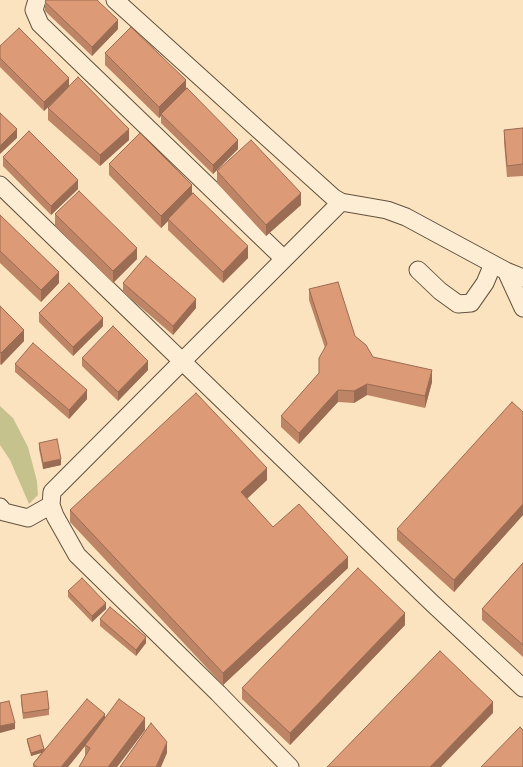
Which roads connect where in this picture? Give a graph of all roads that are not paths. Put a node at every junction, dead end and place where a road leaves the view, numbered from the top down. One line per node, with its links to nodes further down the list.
1 (37, 0): 5 (lane)
2 (114, 0): 4 (lane)
3 (0, 185): 10 (lane)
4 (341, 202): 5 (lane); 6 (lane)
5 (284, 258): 10 (lane)
6 (500, 267): 7 (lane); 8 (lane); 9 (lane)
7 (418, 270)
8 (523, 278)
9 (523, 308)
10 (181, 360): 11 (lane); 13 (lane)
11 (51, 505): 12 (lane); 14 (lane)
12 (0, 507)
13 (523, 688)
14 (290, 767)

